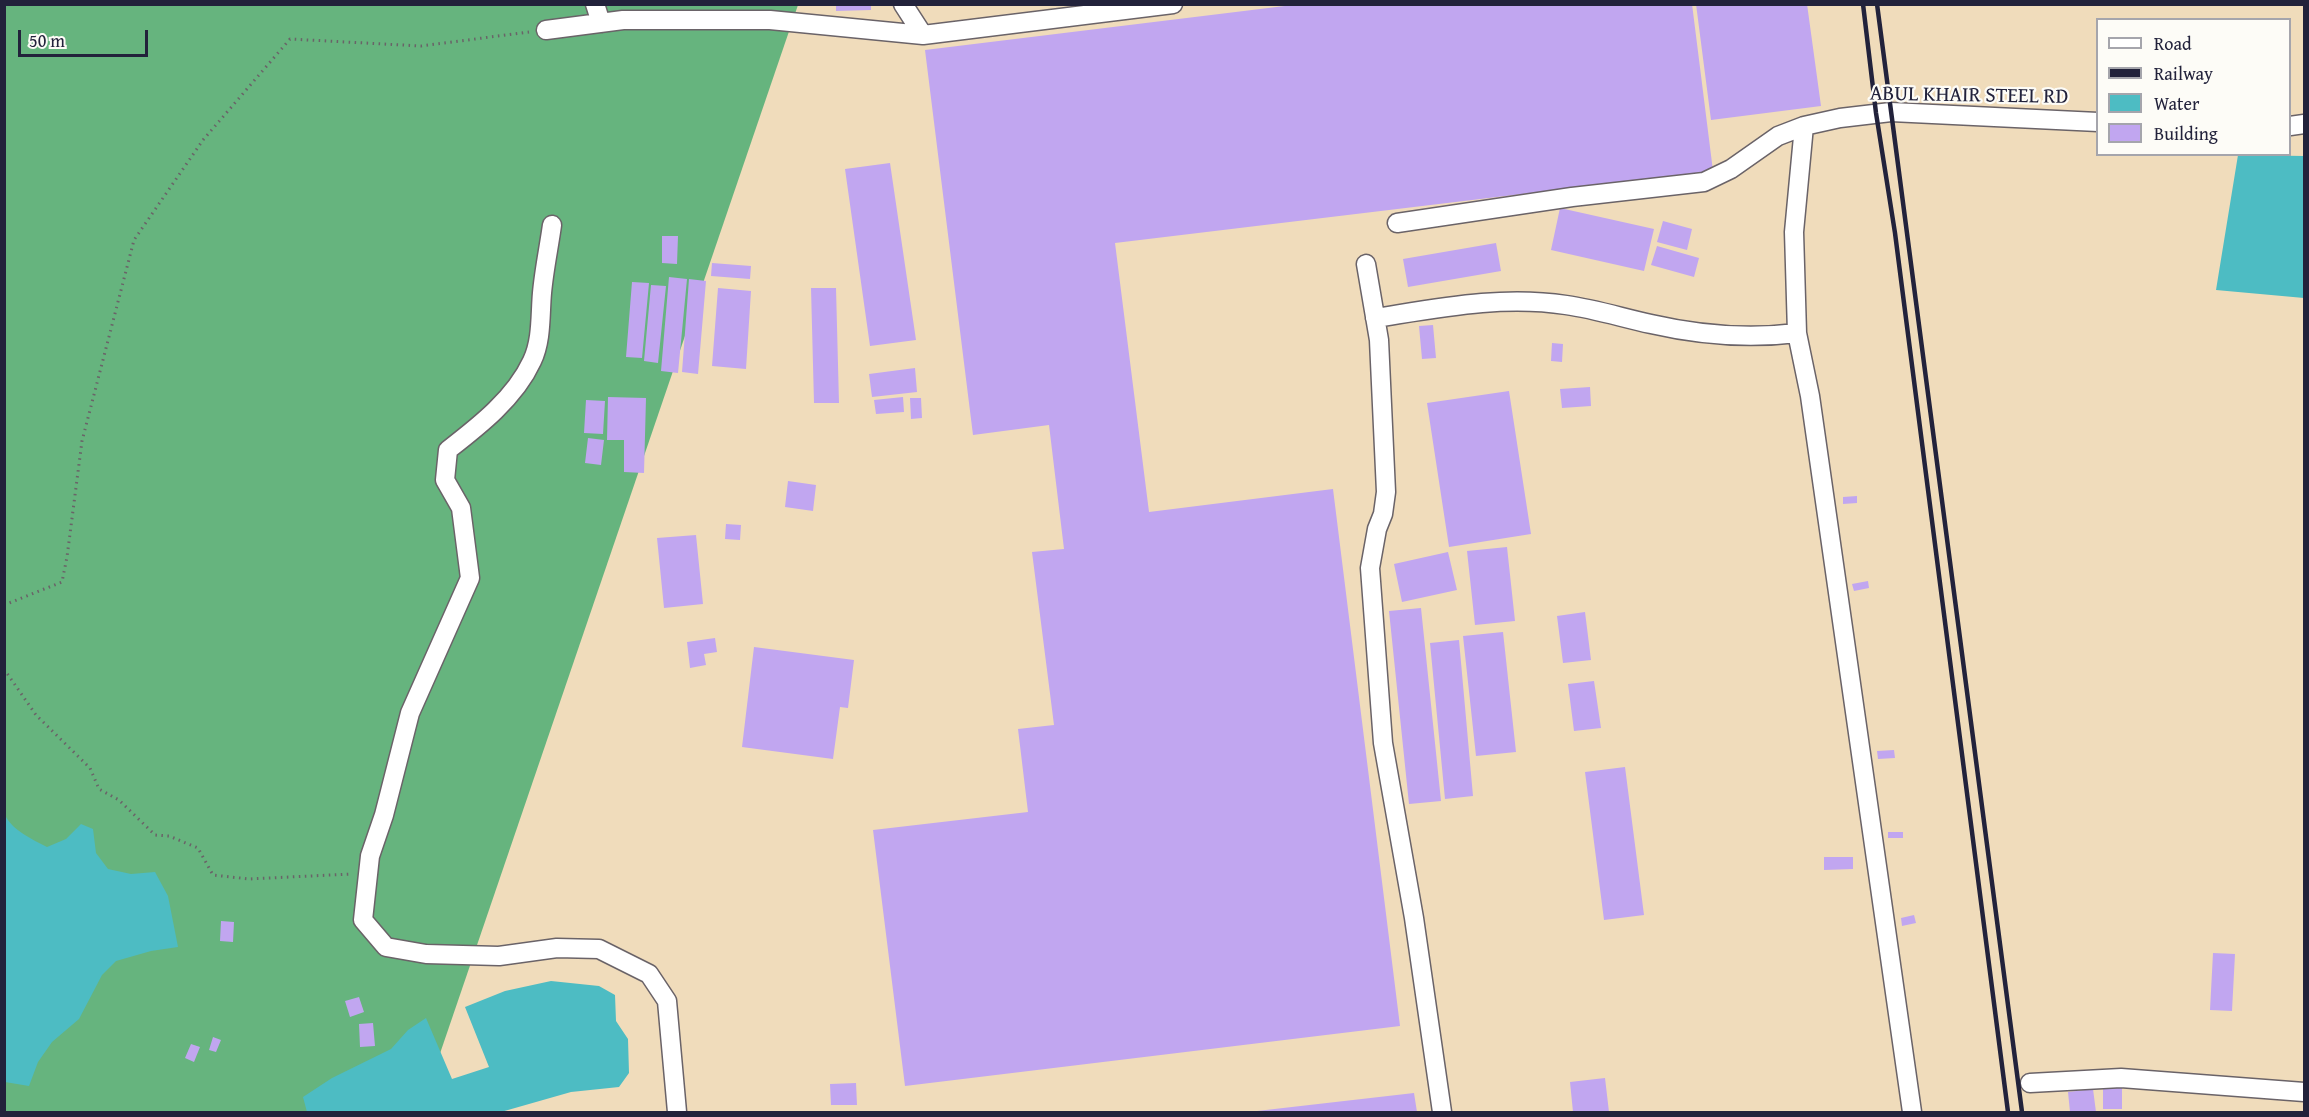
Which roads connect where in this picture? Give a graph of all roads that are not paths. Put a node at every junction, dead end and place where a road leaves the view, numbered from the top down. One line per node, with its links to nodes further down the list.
1 (595, 4): 4 (street)
2 (903, 4): 6 (street)
3 (1173, 4): 6 (street)
4 (601, 23): 5 (street); 6 (street)
5 (546, 30)
6 (923, 35)
7 (2096, 122): 8 (street, ABUL KHAIR STEEL RD)
8 (1804, 126): 9 (street, ABUL KHAIR STEEL RD); 13 (street)
9 (1397, 223)
10 (552, 225): 16 (street)
11 (1366, 264): 12 (street)
12 (1375, 318): 13 (street); 17 (street)
13 (1797, 333): 18 (street)
14 (2030, 1083): 15 (street)
15 (2304, 1092)
16 (677, 1113)
17 (1442, 1113)
18 (1912, 1113)

